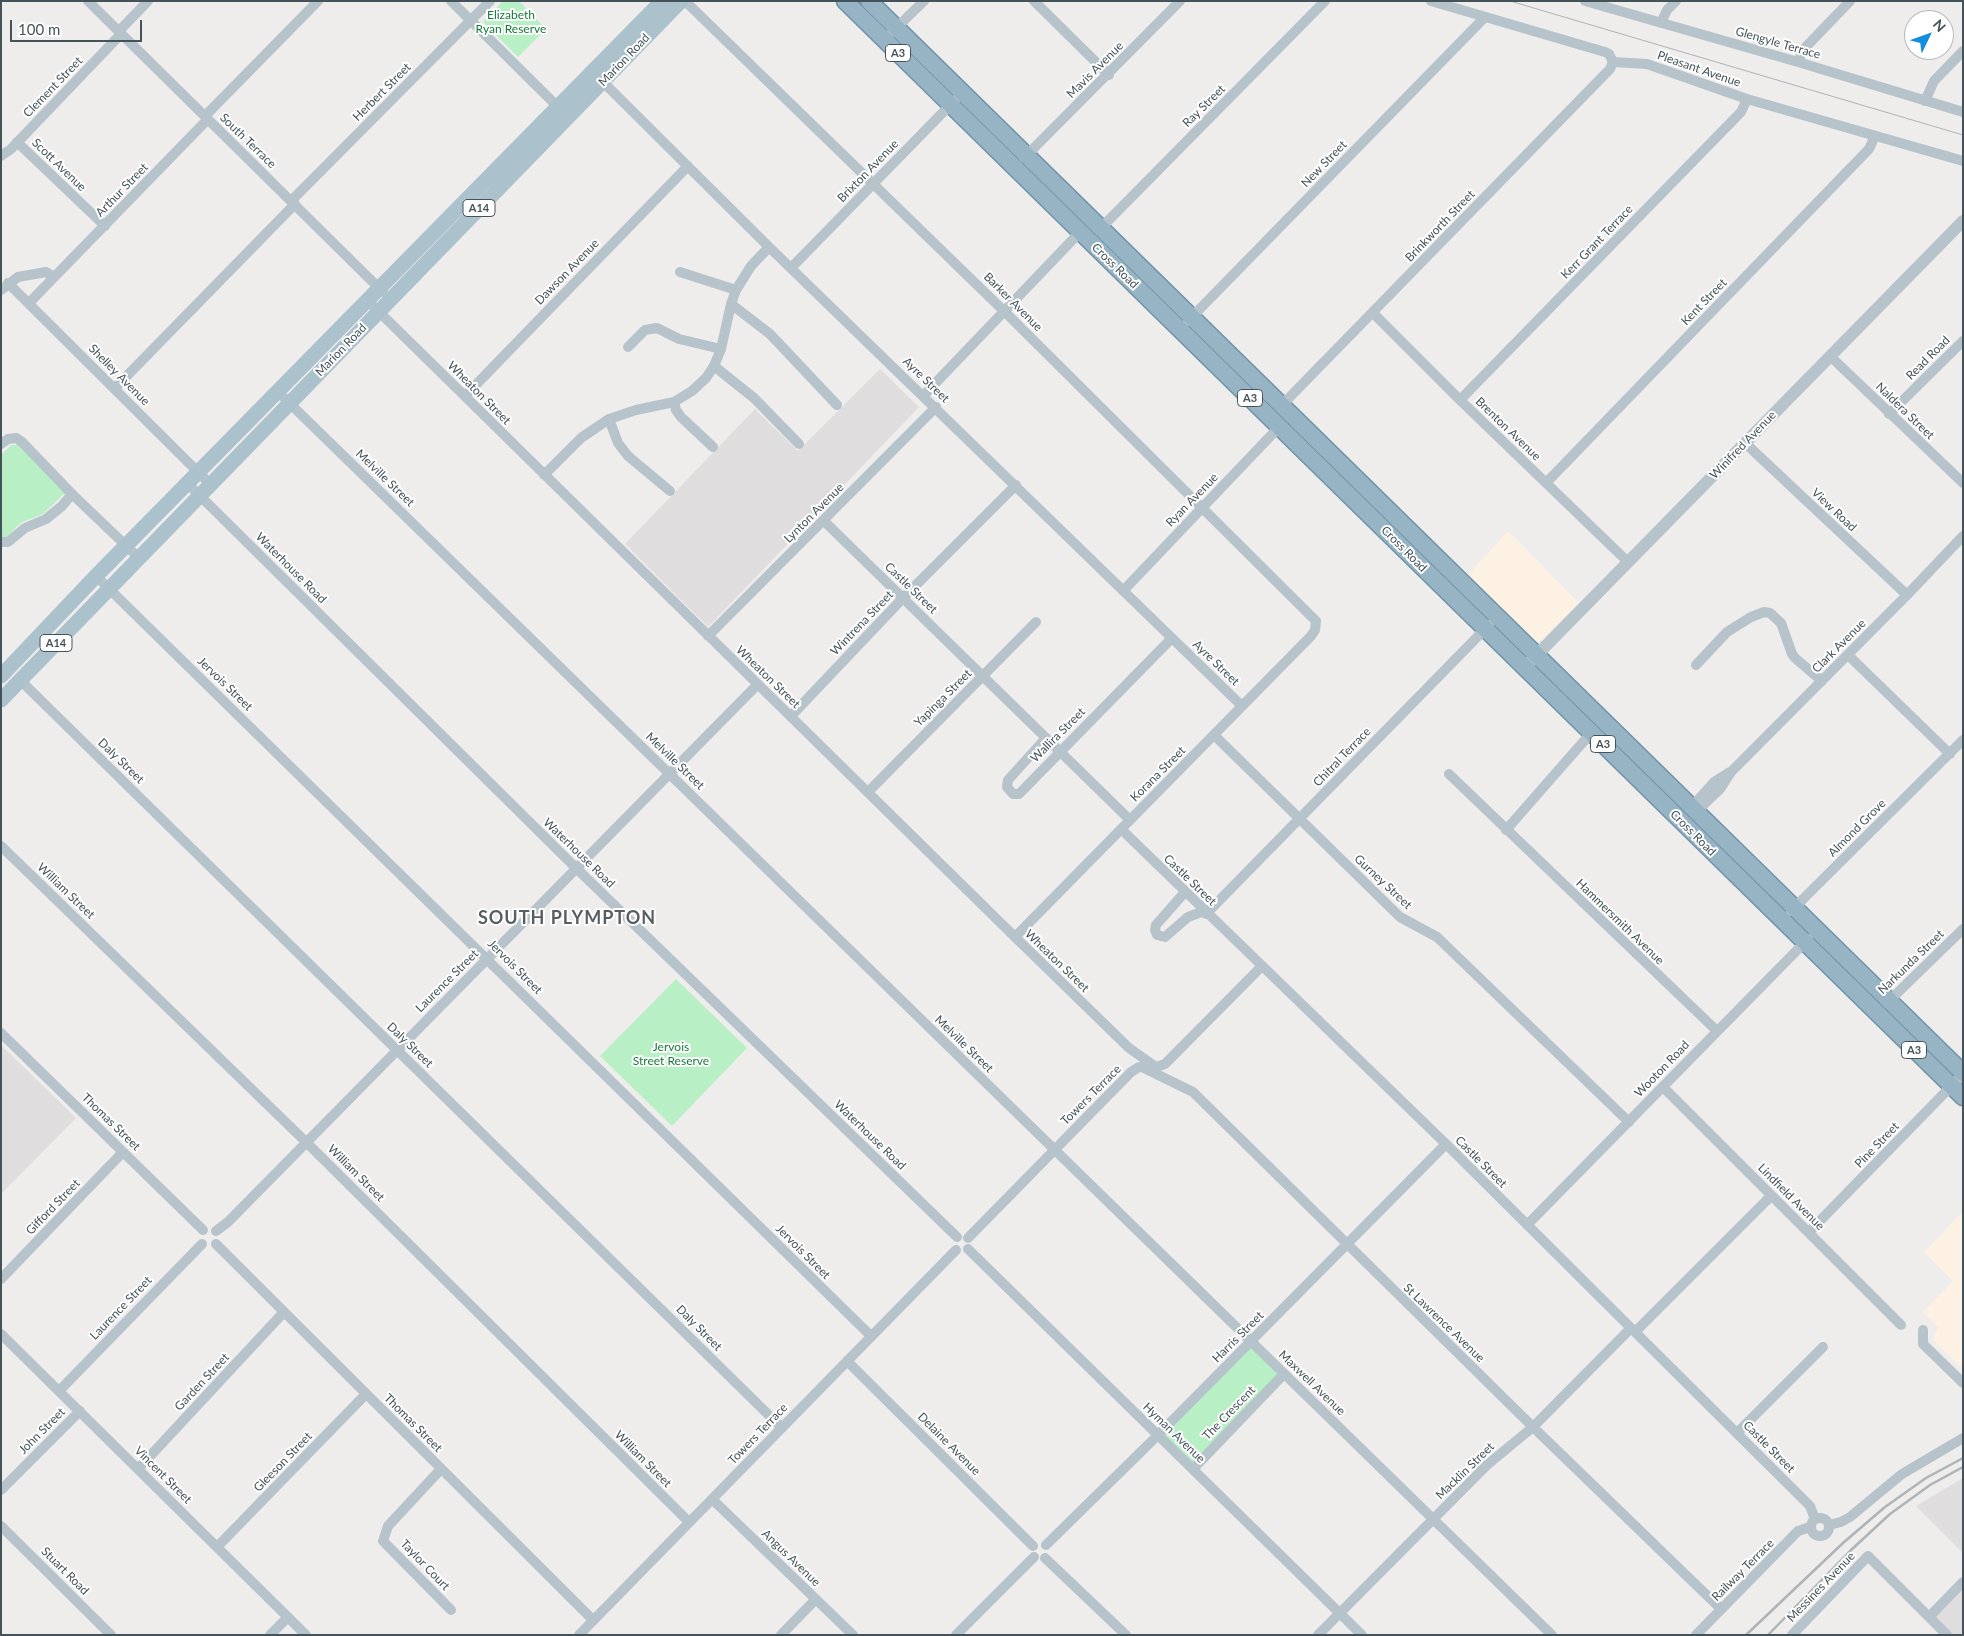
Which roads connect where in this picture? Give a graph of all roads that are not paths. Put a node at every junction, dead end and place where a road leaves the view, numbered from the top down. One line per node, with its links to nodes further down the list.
1 (88, 1): 23 (street, South Terrace)
2 (148, 1): 23 (street, Clement Street)
3 (318, 1): 35 (street, Arthur Street)
4 (451, 1): 20 (street)
5 (490, 1): 20 (street, Herbert Street)
6 (662, 1): 29 (main road, Marion Road / A14)
7 (682, 1): 29 (main road, Marion Road / A14)
8 (685, 1): 42 (street, Barker Avenue)
9 (845, 1): 24 (highway, Cross Road / A3)
10 (869, 1): 22 (highway, Cross Road / A3)
11 (924, 1): 22 (street)
12 (1034, 1): 28 (street)
13 (1180, 1): 28 (street, Mavis Avenue)
14 (1325, 1): 46 (street, Ray Street)
15 (1431, 1): 19 (street)
16 (1585, 1): 21 (street, Glengyle Terrace)
17 (1676, 1): 21 (street)
18 (1850, 1): 27 (street)
19 (1485, 17): 26 (street); 62 (street, New Street)
20 (471, 21): 33 (street); 43 (street, Herbert Street)
21 (1661, 23): 27 (street, Glengyle Terrace)
22 (896, 28): 24 (street); 30 (highway, Cross Road / A3)
23 (120, 32): 35 (street, South Terrace); 37 (street, Clement Street)
24 (885, 40): 30 (highway, Cross Road / A3)
25 (1963, 51): 32 (street)
26 (1613, 62): 31 (street, Pleasant Avenue); 61 (street, Brinkworth Street)
27 (1798, 62): 32 (street, Glengyle Terrace)
28 (1109, 75): 40 (street, Mavis Avenue)
29 (598, 76): 33 (main road, Marion Road / A14); 41 (street, Ayre Street)
30 (957, 98): 40 (highway, Cross Road / A3); 42 (street, Brixton Avenue)
31 (1748, 99): 36 (street, Pleasant Avenue); 73 (street, Kerr Grant Terrace)
32 (1925, 101): 34 (street, Glengyle Terrace)
33 (563, 112): 53 (main road, Marion Road / A14); 56 (main road, Marion Road / A14)
34 (1963, 112)
35 (206, 117): 43 (street, South Terrace); 45 (street, Arthur Street)
36 (1875, 136): 39 (street, Pleasant Avenue); 91 (street, Kent Street)
37 (17, 142): 38 (street, Clement Street); 45 (street, Scott Avenue)
38 (1, 156)
39 (1963, 161)
40 (1021, 162): 46 (highway, Cross Road / A3); 47 (highway, Cross Road / A3)
41 (688, 166): 48 (street, Ayre Street); 72 (street, Dawson Avenue)
42 (874, 183): 49 (street, Brixton Avenue); 59 (street, Barker Avenue)
43 (293, 203): 53 (street, South Terrace); 69 (street, Herbert Street)
44 (1963, 221): 67 (street, Winifred Avenue)
45 (105, 226): 51 (street, Arthur Street)
46 (1100, 228): 62 (highway, Cross Road / A3)
47 (1080, 232): 59 (street); 63 (highway, Cross Road / A3)
48 (769, 246): 49 (street, Ayre Street); 54 (street)
49 (791, 268): 71 (street, Ayre Street)
50 (680, 272): 54 (street)
51 (54, 278): 52 (street); 57 (street, Arthur Street)
52 (5, 287): 57 (street, Shelley Avenue)
53 (379, 288): 55 (main road, Marion Road / A14); 56 (street, South Terrace)
54 (736, 290): 58 (street)
55 (367, 300): 60 (street, Wheaton Street); 70 (main road, Marion Road / A14)
56 (390, 300): 60 (main road, Marion Road / A14)
57 (29, 303): 69 (street, Shelley Avenue)
58 (731, 304): 66 (street); 77 (street)
59 (1005, 311): 71 (street); 98 (street, Barker Avenue)
60 (378, 312): 72 (street, Wheaton Street); 75 (main road, Marion Road / A14)
61 (1373, 313): 73 (street, Brenton Avenue); 76 (street, Brinkworth Street)
62 (1192, 317): 63 (street, New Street); 76 (highway, Cross Road / A3)
63 (1180, 329): 81 (highway, Cross Road / A3)
64 (1963, 341): 79 (street, Read Road)
65 (628, 347): 66 (street)
66 (721, 349): 68 (street)
67 (1830, 356): 79 (street, Naldera Street); 82 (street, Winifred Avenue)
68 (714, 366): 74 (street); 84 (street)
69 (115, 388): 88 (street, Shelley Avenue)
70 (277, 391): 75 (street, Melville Street); 88 (main road, Marion Road / A14)
71 (924, 395): 78 (street, Ayre Street)
72 (465, 396): 89 (street, Wheaton Street)
73 (1460, 400): 91 (street, Brenton Avenue)
74 (674, 402): 80 (street); 85 (street)
75 (290, 404): 95 (main road, Marion Road / A14); 134 (street, Melville Street)
76 (1282, 405): 86 (highway, Cross Road / A3)
77 (837, 406)
78 (936, 407): 93 (street, Ayre Street); 99 (street, Lynton Avenue)
79 (1890, 414): 92 (street, Naldera Street)
80 (609, 419): 89 (street); 96 (street)
81 (1279, 426): 87 (highway, Cross Road / A3); 98 (street, Ryan Avenue)
82 (1745, 443): 104 (street, Winifred Avenue); 108 (street, View Road)
83 (1, 444): 97 (street)
84 (799, 444)
85 (713, 447)
86 (1344, 467): 87 (highway); 94 (highway); 110 (highway, Cross Road / A3)
87 (1325, 471): 94 (highway, Cross Road / A3)
88 (198, 472): 90 (main road, Marion Road / A14); 95 (street, Shelley Avenue)
89 (544, 475): 114 (street, Wheaton Street)
90 (187, 483): 95 (street, Waterhouse Road); 102 (main road, Marion Road / A14)
91 (1546, 483): 104 (street, Brenton Avenue)
92 (1963, 483)
93 (1016, 485): 107 (street, Ayre Street); 109 (street, Wintrena Street)
94 (1341, 488): 113 (highway, Cross Road / A3)
95 (206, 490): 103 (main road, Marion Road / A14); 143 (street, Waterhouse Road)
96 (670, 491)
97 (72, 494): 101 (street); 102 (street)
98 (1202, 508): 107 (street, Ryan Avenue); 112 (street, Barker Avenue)
99 (824, 521): 109 (street, Castle Street); 114 (street, Lynton Avenue)
100 (1963, 536): 108 (street, Clark Avenue)
101 (1, 542)
102 (126, 545): 103 (street); 105 (main road, Marion Road / A14)
103 (140, 558): 106 (main road, Marion Road / A14)
104 (1628, 562): 117 (street, Winifred Avenue)
105 (96, 576): 106 (street, Jervois Street); 120 (main road, Marion Road / A14)
106 (110, 589): 122 (main road, Marion Road / A14); 152 (street, Jervois Street)
107 (1123, 590): 115 (street, Ayre Street)
108 (1907, 595): 116 (street, Clark Avenue)
109 (903, 598): 121 (street, Castle Street); 127 (street, Wintrena Street)
110 (1496, 618): 113 (street, Chitral Terrace); 117 (highway, Cross Road / A3)
111 (1036, 622): 121 (street, Yapinga Street)
112 (1317, 626): 126 (street, Korana Street)
113 (1484, 629): 119 (highway, Cross Road / A3); 138 (street, Chitral Terrace)
114 (708, 636): 124 (street, Wheaton Street)
115 (1172, 638): 126 (street, Ayre Street); 132 (street, Wallira Street)
116 (1848, 655): 123 (street, Clark Avenue); 133 (street)
117 (1536, 656): 119 (street, Winifred Avenue); 137 (highway, Cross Road / A3)
118 (1696, 665): 123 (street)
119 (1523, 668): 128 (highway, Cross Road / A3)
120 (1, 676)
121 (982, 676): 130 (street, Castle Street); 136 (street, Yapinga Street)
122 (20, 680): 125 (main road, Marion Road / A14); 157 (street, Daly Street)
123 (1822, 680): 137 (street, Clark Avenue)
124 (758, 684): 127 (street, Wheaton Street); 134 (street, Laurence Street)
125 (2, 698)
126 (1242, 706): 129 (street, Korana Street)
127 (791, 716): 136 (street, Wheaton Street)
128 (1591, 733): 137 (highway, Cross Road / A3); 141 (street)
129 (1214, 735): 138 (street, Gurney Street); 139 (street, Korana Street)
130 (1046, 738): 132 (street, Castle Street); 132 (street, Wallira Street)
131 (1963, 740): 133 (street, Almond Grove)
132 (1060, 752): 139 (street, Castle Street)
133 (1950, 754): 145 (street, Almond Grove)
134 (670, 773): 143 (street, Laurence Street); 165 (street, Melville Street)
135 (1449, 774): 141 (street, Hammersmith Avenue)
136 (868, 792): 150 (street, Wheaton Street)
137 (1686, 816): 145 (highway, Cross Road / A3); 147 (highway, Cross Road / A3)
138 (1299, 819): 146 (street, Chitral Terrace); 162 (street, Gurney Street)
139 (1130, 820): 140 (street, Korana Street)
140 (1121, 830): 144 (street, Castle Street); 150 (street, Korana Street)
141 (1506, 830): 155 (street, Hammersmith Avenue)
142 (1, 846): 163 (street, William Street)
143 (576, 868): 152 (street, Laurence Street); 172 (street, Waterhouse Road)
144 (1185, 892): 146 (street, Castle Street); 146 (street, Chitral Terrace)
145 (1794, 908): 147 (street, Almond Grove); 149 (highway, Cross Road / A3)
146 (1205, 912): 153 (street, Castle Street)
147 (1782, 920): 151 (highway, Cross Road / A3)
148 (1963, 929): 154 (street, Narkunda Street)
149 (1816, 931): 151 (street, Wooton Road); 154 (highway, Cross Road / A3)
150 (1015, 937): 159 (street, Wheaton Street)
151 (1804, 943): 154 (highway, Cross Road / A3); 155 (street, Wooton Road)
152 (487, 958): 157 (street, Laurence Street); 185 (street, Jervois Street)
153 (1262, 966): 159 (street); 164 (street, Castle Street)
154 (1882, 1008): 160 (highway, Cross Road / A3)
155 (1717, 1031): 161 (street, Wooton Road)
156 (1, 1032): 166 (street, Thomas Street)
157 (397, 1049): 163 (street, Laurence Street); 195 (street, Daly Street)
158 (1142, 1067): 159 (street, Towers Terrace); 165 (street, Towers Terrace); 176 (street, St Lawrence Avenue)
159 (1156, 1068)
160 (1960, 1083): 171 (street, Pine Street)
161 (1662, 1087): 162 (street, Wooton Road); 167 (street, Lindfield Avenue)
162 (1629, 1122): 168 (street, Wooton Road)
163 (306, 1142): 170 (street, Laurence Street); 205 (street, William Street)
164 (1446, 1144): 168 (street, Castle Street); 176 (street, Harris Street)
165 (1054, 1150): 173 (street, Towers Terrace); 186 (street, Maxwell Avenue)
166 (123, 1152): 169 (street, Thomas Street); 179 (street, Gifford Street)
167 (1772, 1196): 171 (street, Lindfield Avenue); 182 (street, Macklin Street)
168 (1527, 1226): 182 (street, Castle Street)
169 (203, 1230): 170 (street); 174 (street)
170 (216, 1231): 175 (street)
171 (1809, 1232): 181 (street, Lindfield Avenue)
172 (957, 1237): 173 (street); 177 (street)
173 (968, 1238): 178 (street)
174 (202, 1244): 175 (street); 191 (street, Laurence Street)
175 (216, 1244): 180 (street, Thomas Street)
176 (1346, 1244): 186 (street, Harris Street); 194 (street, St Lawrence Avenue)
177 (956, 1250): 178 (street); 185 (street, Towers Terrace)
178 (968, 1250): 197 (street, Hyman Avenue)
179 (1, 1279)
180 (284, 1312): 192 (street, Thomas Street); 199 (street, Garden Street)
181 (1901, 1324)
182 (1633, 1330): 194 (street, Macklin Street); 196 (street, Castle Street)
183 (1923, 1330): 190 (street)
184 (1, 1334): 191 (street, Vincent Street)
185 (871, 1336): 188 (street, Towers Terrace)
186 (1251, 1341): 189 (street, Maxwell Avenue); 197 (street, Harris Street)
187 (1823, 1347): 196 (street)
188 (847, 1361): 195 (street, Towers Terrace); 210 (street, Delaine Avenue)
189 (1284, 1374): 201 (street, The Crescent); 204 (street, Maxwell Avenue)
190 (1963, 1383)
191 (59, 1391): 193 (street, Vincent Street)
192 (366, 1394): 200 (street, Thomas Street); 211 (street, Gleeson Street)
193 (80, 1411): 199 (street, Vincent Street); 202 (street, John Street)
194 (1533, 1427): 204 (street, Macklin Street); 216 (street, St Lawrence Avenue)
195 (782, 1428): 203 (street, Towers Terrace)
196 (1737, 1433): 206 (street, Castle Street)
197 (1158, 1435): 201 (street, Hyman Avenue); 209 (street, Harris Street)
198 (1963, 1438): 207 (street)
199 (138, 1468): 211 (street, Vincent Street)
200 (442, 1469): 217 (street, Taylor Court); 221 (street, Thomas Street)
201 (1192, 1469): 218 (street, Hyman Avenue)
202 (1, 1490)
203 (712, 1499): 205 (street, Towers Terrace); 215 (street, Angus Avenue)
204 (1434, 1518): 218 (street, Macklin Street); 232 (street, Maxwell Avenue)
205 (689, 1522): 221 (street, Towers Terrace)
206 (1813, 1523): 207 (street); 207 (street); 216 (street, Railway Terrace)
207 (1829, 1525)
208 (1, 1526): 222 (street, Stuart Road)
209 (1046, 1545): 210 (street); 213 (street)
210 (1033, 1546): 212 (street)
211 (217, 1547): 220 (street, Vincent Street)
212 (1034, 1557): 213 (street); 228 (street)
213 (1046, 1558): 229 (street)
214 (1963, 1582): 219 (street)
215 (816, 1599): 226 (street); 227 (street, Angus Avenue)
216 (1721, 1609): 233 (street, Railway Terrace)
217 (451, 1610)
218 (1340, 1613): 230 (street, Macklin Street); 231 (street, Hyman Avenue)
219 (1929, 1616): 234 (street, Messines Avenue); 235 (street)
220 (288, 1617): 223 (street); 224 (street, Vincent Street)
221 (593, 1620): 225 (street, Towers Terrace)
222 (111, 1635)
223 (270, 1635)
224 (306, 1635)
225 (579, 1635)
226 (781, 1635)
227 (853, 1635)
228 (956, 1635)
229 (1126, 1635)
230 (1318, 1635)
231 (1362, 1635)
232 (1552, 1635)
233 (1696, 1635)
234 (1792, 1635)
235 (1947, 1635)

